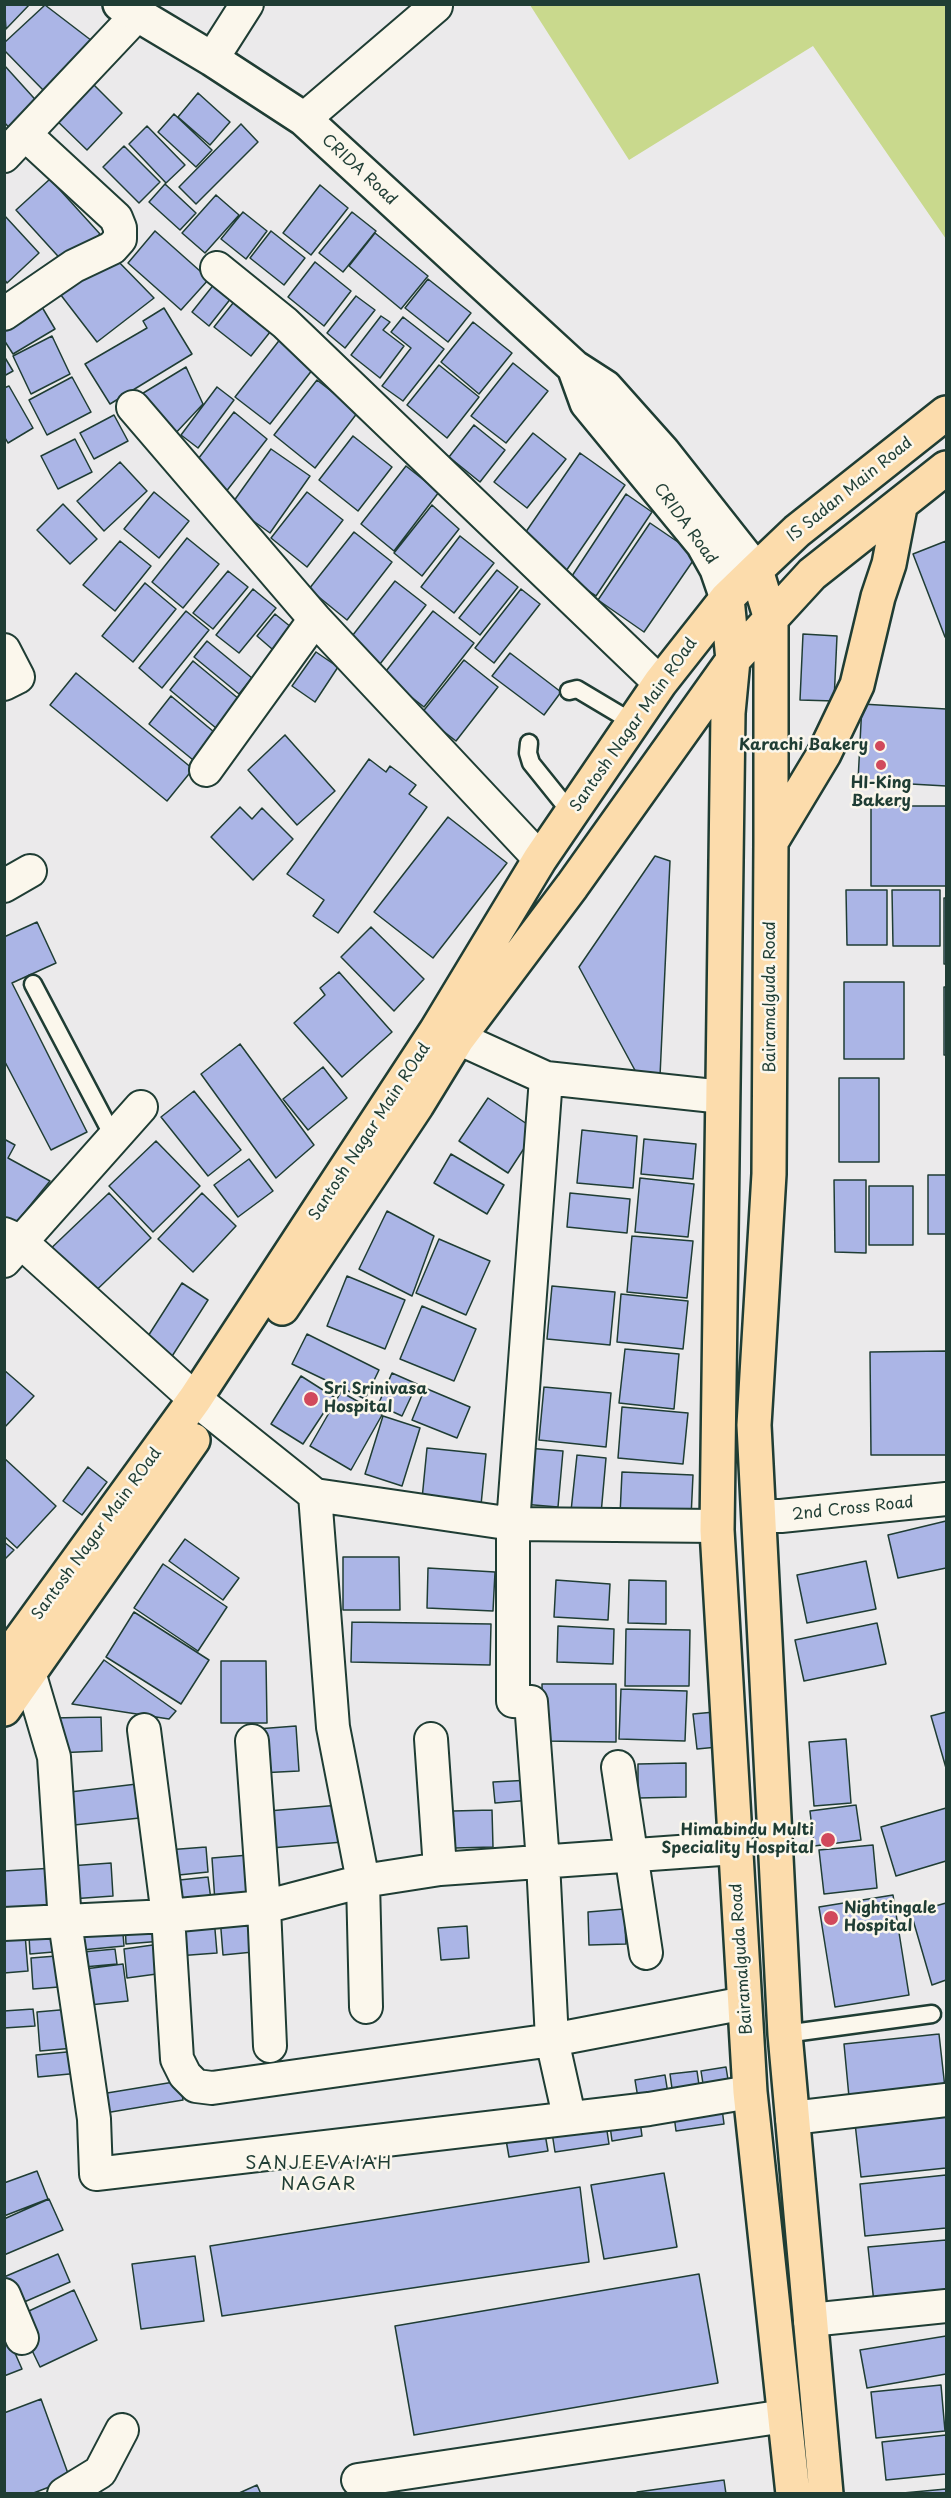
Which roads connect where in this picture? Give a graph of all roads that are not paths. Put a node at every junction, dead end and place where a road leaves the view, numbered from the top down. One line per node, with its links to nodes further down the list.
1 (248, 4): 4 (street)
2 (436, 6): 5 (street)
3 (128, 10): 4 (main road, CRIDA Road); 6 (street)
4 (212, 59): 5 (main road, CRIDA Road)
5 (304, 119): 10 (main road, CRIDA Road)
6 (26, 135): 7 (street); 9 (street)
7 (4, 156)
8 (217, 268): 23 (street)
9 (4, 314)
10 (574, 367): 16 (main road, CRIDA Road); 18 (main road, CRIDA Road)
11 (133, 407): 19 (street)
12 (946, 413): 15 (main road, IS Sadan Main Road)
13 (946, 468): 14 (main road)
14 (900, 507): 17 (main road); 30 (main road)
15 (797, 531): 16 (main road, IS Sadan Main Road); 17 (main road)
16 (756, 570): 18 (main road, IS Sadan Main Road); 20 (main road, Bairamalguda Road)
17 (812, 574): 20 (main road)
18 (727, 598): 22 (main road, Bairamalguda Road); 23 (main road, Santosh Nagar Main ROad)
19 (315, 619): 28 (street); 31 (street)
20 (771, 619): 22 (main road, Santosh Nagar Main ROad); 30 (main road, Bairamalguda Road)
21 (4, 650): 24 (street)
22 (733, 660): 33 (main road, Santosh Nagar Main ROad); 35 (main road, Bairamalguda Road)
23 (660, 683): 26 (main road, Santosh Nagar Main ROad)
24 (4, 684)
25 (569, 691): 26 (lane)
26 (634, 723): 29 (main road, Santosh Nagar Main ROad)
27 (529, 743): 29 (lane)
28 (206, 770)
29 (572, 814): 31 (main road, Santosh Nagar Main ROad)
30 (771, 842): 41 (main road, Bairamalguda Road)
31 (540, 859): 39 (main road, Santosh Nagar Main ROad)
32 (33, 984): 37 (lane)
33 (458, 1038): 34 (street); 39 (main road, Santosh Nagar Main ROad)
34 (546, 1078): 35 (street); 45 (street)
35 (723, 1097): 40 (main road, Bairamalguda Road)
36 (141, 1107): 37 (street)
37 (113, 1136): 38 (street)
38 (10, 1245): 39 (street)
39 (204, 1405): 42 (street); 47 (main road, Santosh Nagar Main ROad)
40 (718, 1422): 41 (main road); 46 (main road, Bairamalguda Road)
41 (754, 1425): 44 (main road, Bairamalguda Road)
42 (315, 1495): 45 (street); 57 (street)
43 (946, 1499): 44 (street, 2nd Cross Road)
44 (759, 1516): 66 (main road, Bairamalguda Road)
45 (513, 1524): 46 (street); 55 (street)
46 (717, 1526): 53 (main road, Bairamalguda Road)
47 (17, 1667): 48 (main road, Santosh Nagar Main ROad); 60 (street)
48 (4, 1709)
49 (144, 1730): 59 (street)
50 (431, 1739): 56 (street)
51 (252, 1741): 58 (street)
52 (618, 1767): 54 (street)
53 (735, 1848): 54 (street); 63 (main road, Bairamalguda Road)
54 (632, 1856): 55 (street); 62 (street)
55 (543, 1862): 56 (street); 67 (street)
56 (440, 1869): 57 (street)
57 (363, 1881): 58 (street); 64 (street)
58 (264, 1907): 59 (street); 68 (street)
59 (168, 1916): 60 (street); 67 (street)
60 (65, 1922): 61 (street); 71 (street)
61 (4, 1924)
62 (646, 1953)
63 (746, 2003): 67 (street); 69 (main road, Bairamalguda Road)
64 (366, 2007)
65 (932, 2014): 66 (lane)
66 (785, 2034): 72 (main road, Bairamalguda Road)
67 (552, 2040): 71 (street)
68 (270, 2046)
69 (750, 2092): 71 (street); 77 (main road, Bairamalguda Road)
70 (946, 2100): 72 (street)
71 (569, 2116)
72 (792, 2118): 75 (main road, Bairamalguda Road)
73 (4, 2295): 76 (street)
74 (946, 2306): 75 (street)
75 (810, 2320): 82 (main road, Bairamalguda Road)
76 (22, 2338)
77 (784, 2416): 79 (street); 81 (main road, Bairamalguda Road)
78 (122, 2430): 80 (street)
79 (358, 2480)
80 (64, 2493)
81 (793, 2493)
82 (826, 2493)

